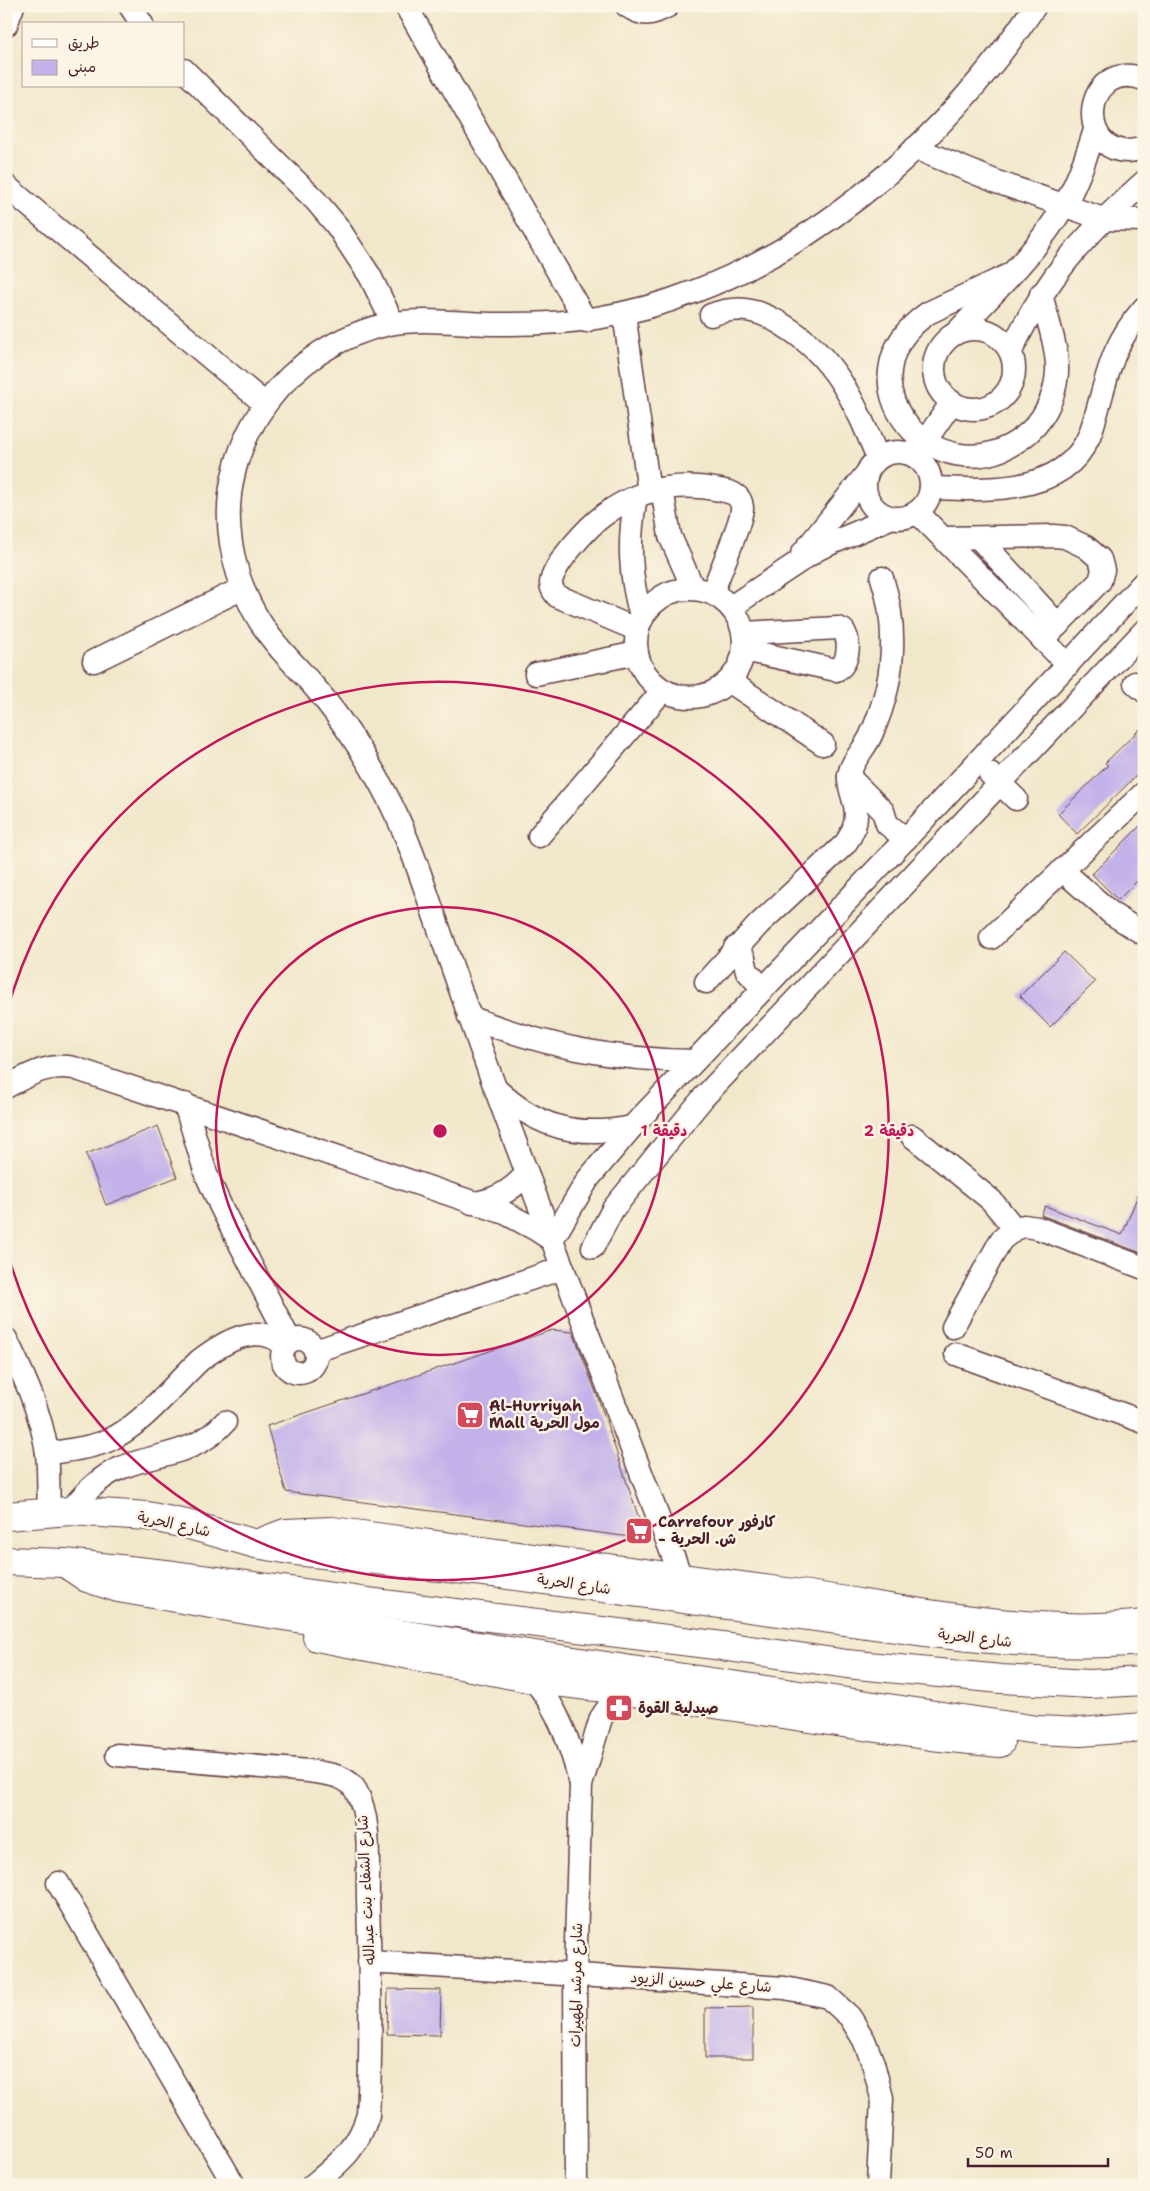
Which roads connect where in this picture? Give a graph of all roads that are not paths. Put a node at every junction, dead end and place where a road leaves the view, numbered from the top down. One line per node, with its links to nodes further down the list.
1 (13, 6): 8 (street)
2 (130, 6): 7 (street)
3 (406, 6): 24 (street)
4 (627, 6): 5 (street)
5 (668, 6)
6 (1035, 6): 12 (street)
7 (141, 22)
8 (6, 25)
9 (185, 71): 25 (street)
10 (1144, 78): 11 (street)
11 (1095, 130): 13 (street); 16 (street)
12 (915, 148): 16 (street); 22 (street)
13 (1144, 148)
14 (1144, 182): 17 (street)
15 (6, 186): 29 (street)
16 (1064, 205): 17 (street); 19 (street)
17 (1103, 218): 18 (street); 20 (street)
18 (1144, 220)
19 (1011, 274): 26 (street); 30 (street)
20 (1041, 294): 27 (street); 30 (street)
21 (1144, 308): 32 (street)
22 (624, 313): 24 (street); 33 (street)
23 (711, 315): 31 (street)
24 (586, 321): 25 (street)
25 (393, 323): 29 (street)
26 (957, 332): 27 (street); 28 (street)
27 (1011, 351): 28 (street)
28 (952, 402): 30 (street)
29 (265, 404): 41 (street)
30 (920, 449): 31 (street); 32 (street)
31 (873, 465): 35 (street); 38 (street)
32 (931, 488): 34 (street)
33 (649, 493): 42 (street); 42 (street); 44 (street); 44 (street)
34 (917, 512): 35 (street); 36 (street)
35 (890, 518): 38 (street)
36 (943, 538): 37 (street); 46 (street)
37 (979, 538): 46 (street); 46 (street)
38 (795, 563): 43 (street)
39 (882, 578): 55 (street)
40 (1144, 582): 49 (street)
41 (243, 588): 48 (street); 67 (street)
42 (703, 591): 43 (street); 44 (street)
43 (731, 607): 51 (street)
44 (640, 624): 47 (street)
45 (1144, 631): 56 (street)
46 (1050, 632): 49 (street)
47 (637, 653): 50 (street); 52 (street)
48 (94, 661)
49 (1068, 665): 54 (street)
50 (536, 674)
51 (729, 681): 52 (street); 53 (street)
52 (663, 690): 60 (street)
53 (823, 744)
54 (978, 762): 56 (street); 59 (street)
55 (849, 777): 59 (street); 64 (street)
56 (1000, 784): 58 (street); 78 (street)
57 (1144, 793): 61 (street)
58 (1016, 799)
59 (912, 832): 66 (street)
60 (539, 836)
61 (1062, 870): 62 (street); 63 (street)
62 (1144, 934)
63 (991, 938)
64 (740, 953): 65 (street); 66 (street)
65 (706, 982)
66 (769, 982): 68 (street)
67 (469, 1016): 68 (street); 70 (street)
68 (694, 1061): 72 (street)
69 (6, 1087): 71 (street)
70 (496, 1089): 72 (street); 74 (street)
71 (185, 1104): 75 (street); 83 (street)
72 (632, 1127): 77 (street)
73 (912, 1136): 76 (street)
74 (527, 1173): 75 (street); 77 (street)
75 (470, 1203): 77 (street)
76 (1015, 1228): 80 (street); 81 (street)
77 (552, 1240): 79 (street)
78 (594, 1246)
79 (563, 1268): 84 (street); 94 (street)
80 (1144, 1268)
81 (953, 1327)
82 (6, 1339): 88 (street)
83 (287, 1343): 84 (street); 84 (street); 88 (street)
84 (315, 1351)
85 (956, 1354): 87 (street)
86 (225, 1422): 89 (street)
87 (1144, 1422)
88 (47, 1454): 89 (street)
89 (59, 1511): 90 (main road, شارع الحرية); 91 (main road, شارع الحرية)
90 (6, 1516)
91 (256, 1544): 94 (main road); 97 (main road, شارع الحرية)
92 (6, 1562): 93 (main road)
93 (65, 1563): 95 (main road); 99 (main road)
94 (681, 1577): 96 (main road)
95 (258, 1612): 98 (main road); 101 (main road)
96 (1144, 1624)
97 (1144, 1641)
98 (533, 1679): 100 (main road); 104 (street, شارع مرشد المهيرات)
99 (1144, 1680)
100 (620, 1690): 102 (main road); 104 (street, شارع مرشد المهيرات)
101 (1144, 1727)
102 (1144, 1738)
103 (117, 1755): 106 (street, شارع الشفاء بنت عبدالله)
104 (581, 1785): 107 (street, شارع مرشد المهيرات)
105 (58, 1883): 108 (street)
106 (369, 1962): 107 (street, شارع علي حسين الزيود); 109 (street, شارع الشفاء بنت عبدالله)
107 (575, 1974): 110 (street, شارع مرشد المهيرات); 111 (street, شارع علي حسين الزيود)
108 (234, 2185)
109 (313, 2185)
110 (576, 2185)
111 (878, 2185)

